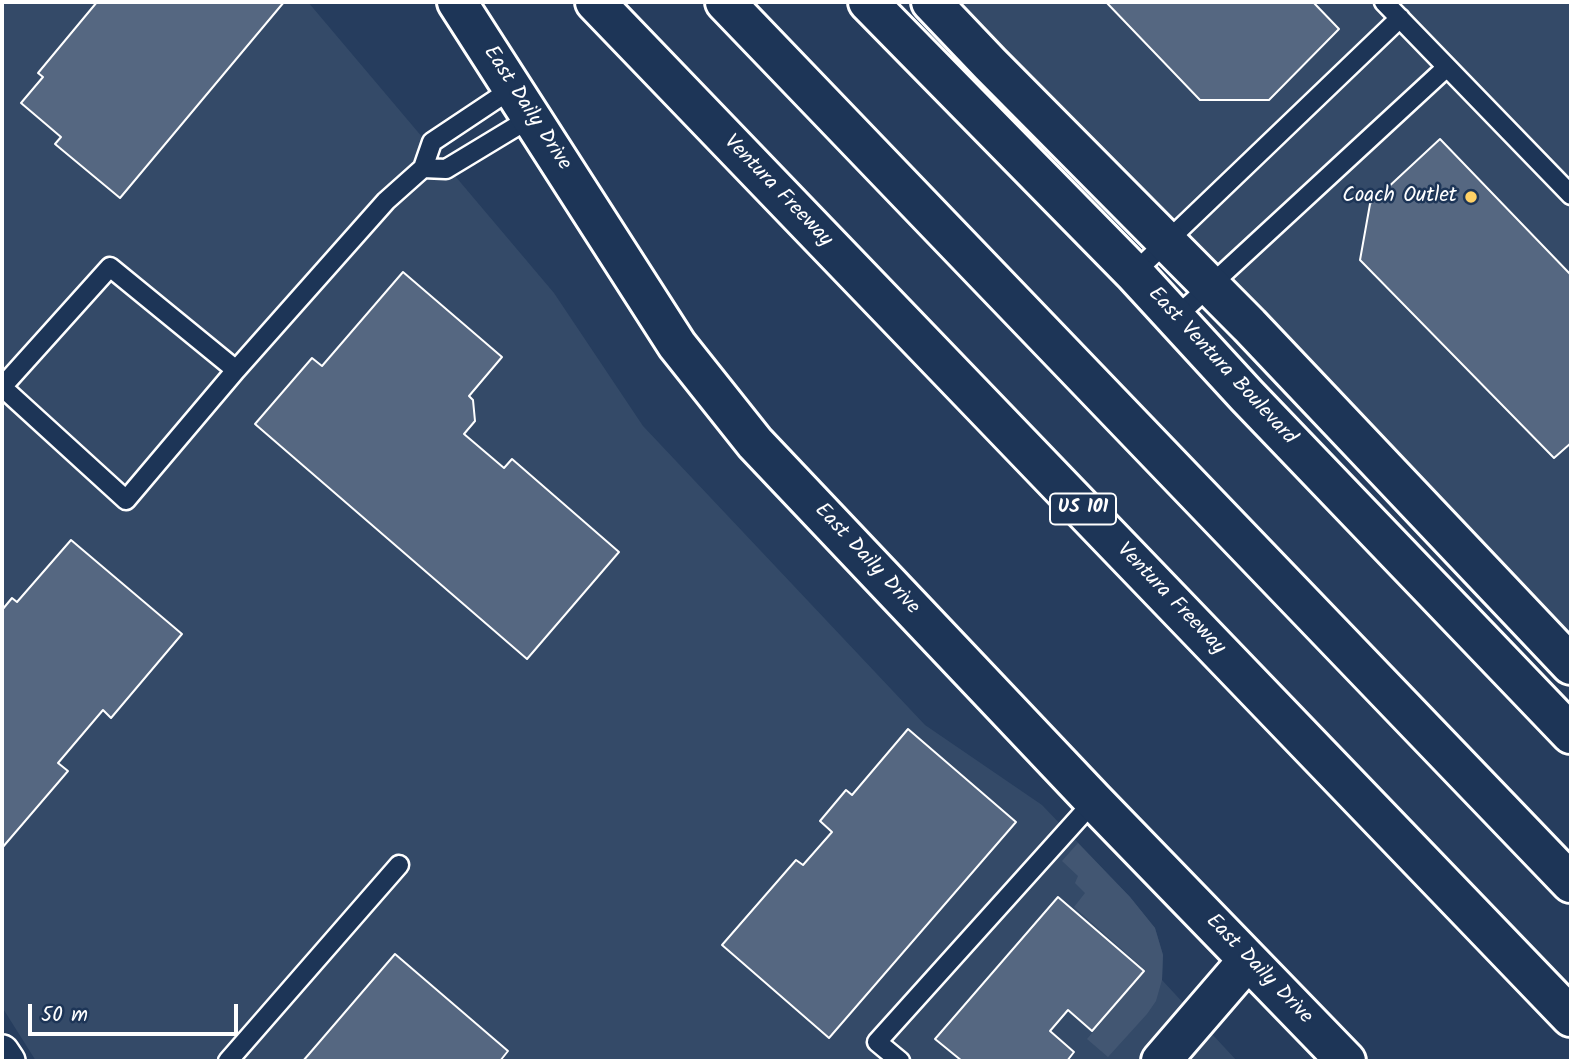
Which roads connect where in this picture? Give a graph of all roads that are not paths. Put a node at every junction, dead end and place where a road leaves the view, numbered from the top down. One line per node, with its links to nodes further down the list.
1 (457, 2): 9 (main road, East Daily Drive)
2 (595, 2): 24 (main road, Ventura Freeway / US 101)
3 (725, 2): 22 (main road)
4 (868, 2): 13 (main road, East Ventura Boulevard)
5 (930, 2): 12 (main road)
6 (1384, 2): 7 (lane)
7 (1400, 18): 8 (lane); 12 (lane)
8 (1447, 67): 11 (lane); 14 (lane)
9 (522, 103): 10 (lane); 10 (lane); 20 (main road, East Daily Drive)
10 (423, 168): 16 (lane)
11 (1571, 195)
12 (1166, 243): 13 (lane); 14 (main road)
13 (1134, 273): 15 (main road, East Ventura Boulevard)
14 (1209, 286): 15 (lane); 18 (main road)
15 (1175, 318): 19 (main road, East Ventura Boulevard)
16 (236, 370): 17 (lane); 17 (lane)
17 (2, 387)
18 (1571, 665)
19 (1571, 734)
20 (1094, 801): 23 (main road, East Daily Drive); 28 (lane)
21 (399, 865): 27 (lane)
22 (1571, 883)
23 (1248, 960): 29 (main road); 30 (main road, East Daily Drive)
24 (1571, 1017)
25 (2, 1052): 26 (street)
26 (8, 1061)
27 (228, 1061)
28 (900, 1061)
29 (1161, 1061)
30 (1346, 1061)

